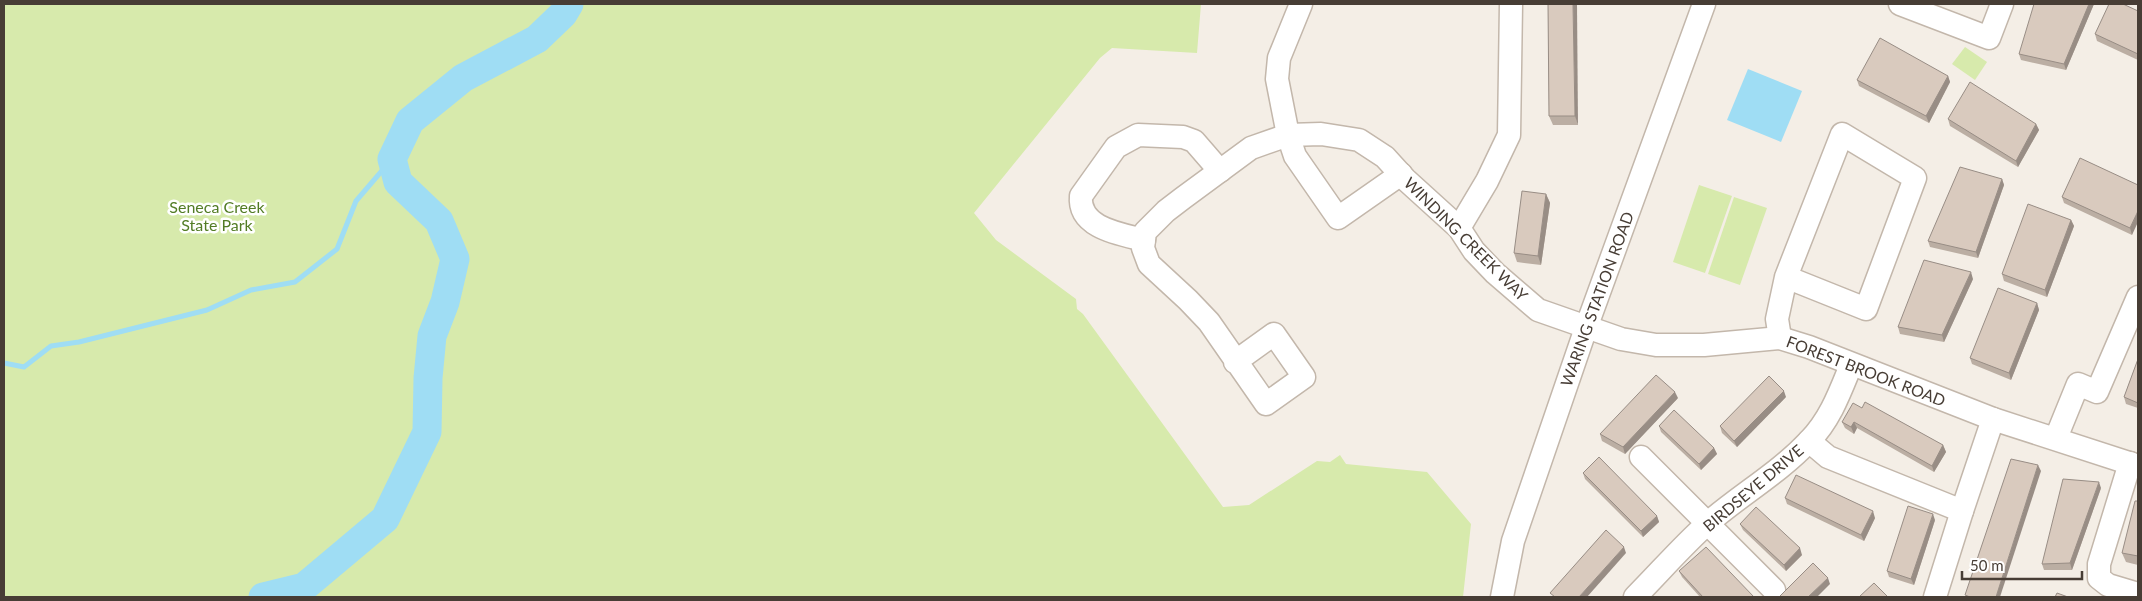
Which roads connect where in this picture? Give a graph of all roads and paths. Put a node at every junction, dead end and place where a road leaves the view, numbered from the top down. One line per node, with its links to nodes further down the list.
1 (1301, 4): 6 (street)
2 (1511, 4): 9 (street)
3 (1704, 4): 13 (street, WARING STATION ROAD)
4 (1900, 4): 5 (street)
5 (2002, 4)
6 (1288, 135): 7 (street, WINDING CREEK WAY); 8 (street, WINDING CREEK WAY); 8 (street, WINDING CREEK WAY)
7 (1220, 171): 10 (street, WINDING CREEK WAY); 10 (street)
8 (1401, 174): 9 (street, WINDING CREEK WAY)
9 (1459, 228): 13 (street, WINDING CREEK WAY)
10 (1144, 240): 15 (street)
11 (1786, 277): 11 (street); 14 (street)
12 (2138, 298): 18 (street)
13 (1586, 328): 14 (street, FOREST BROOK ROAD); 26 (street, WARING STATION ROAD)
14 (1780, 338): 16 (street, FOREST BROOK ROAD)
15 (1235, 362)
16 (1851, 364): 17 (street, FOREST BROOK ROAD); 19 (street, BIRDSEYE DRIVE)
17 (1993, 419): 18 (street, FOREST BROOK ROAD); 22 (street)
18 (2056, 438): 21 (street, FOREST BROOK ROAD)
19 (1809, 441): 22 (street); 23 (street, BIRDSEYE DRIVE)
20 (1641, 458): 23 (street)
21 (2134, 464): 25 (street)
22 (1962, 511): 28 (street)
23 (1707, 524): 24 (street); 27 (street, BIRDSEYE DRIVE)
24 (1774, 590)
25 (2138, 594)
26 (1502, 597)
27 (1635, 597)
28 (1935, 597)

